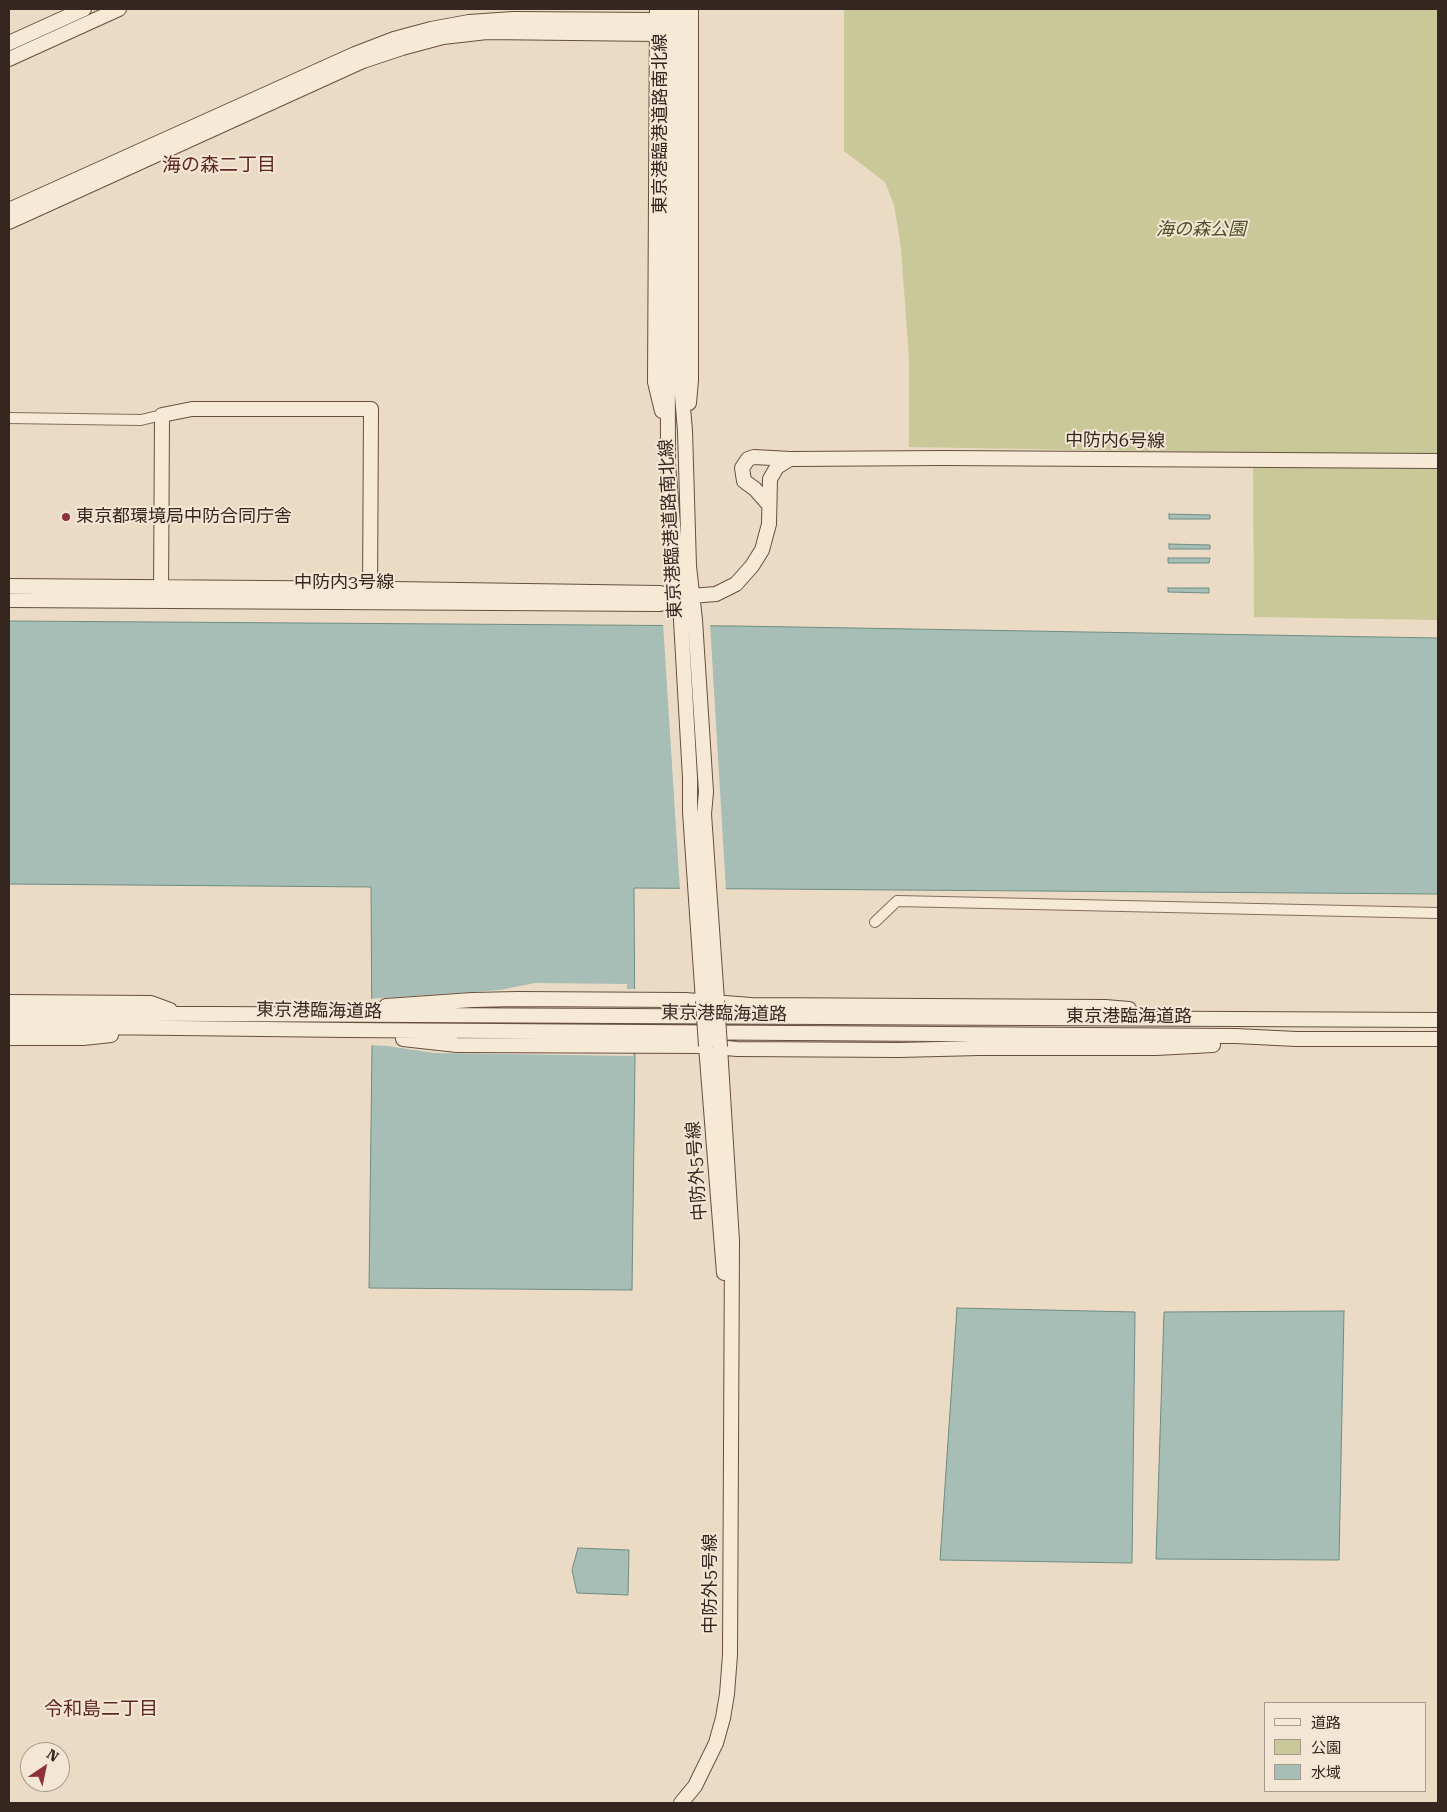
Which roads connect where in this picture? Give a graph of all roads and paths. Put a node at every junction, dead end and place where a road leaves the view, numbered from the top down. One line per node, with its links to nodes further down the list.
1 (84, 9): 7 (street)
2 (120, 9): 8 (street)
3 (667, 9): 14 (street, 東京港臨港道路南北線)
4 (679, 9): 13 (street, 東京港臨港道路南北線)
5 (691, 9): 13 (street)
6 (657, 21): 9 (street); 10 (street); 14 (street)
7 (9, 43)
8 (9, 59)
9 (9, 210)
10 (9, 222)
11 (162, 415): 12 (street); 21 (street); 22 (street)
12 (9, 418)
13 (685, 431): 23 (street, 東京港臨港道路南北線)
14 (667, 432): 24 (street, 東京港臨港道路南北線)
15 (764, 458): 16 (street, 中防内6号線); 18 (street); 19 (street)
16 (790, 459): 17 (street, 中防内6号線); 18 (street)
17 (1438, 461)
18 (772, 473): 19 (street)
19 (768, 505): 23 (street)
20 (9, 586): 21 (street, 中防内3号線)
21 (161, 594): 22 (street, 中防内3号線); 25 (street, 中防内3号線)
22 (370, 595): 24 (street, 中防内3号線)
23 (693, 596): 24 (street, 中防内3号線); 26 (street, 東京港臨港道路南北線)
24 (678, 597): 26 (street, 東京港臨港道路南北線)
25 (9, 600)
26 (688, 620): 29 (street, 東京港臨港道路南北線); 31 (street, 東京港臨港道路南北線)
27 (1438, 913): 28 (street)
28 (875, 922)
29 (703, 1001): 31 (street, bridge); 34 (street); 43 (street, 東京港臨港道路南北線, bridge)
30 (9, 1002): 33 (street)
31 (717, 1002): 35 (street); 43 (street, 東京港臨港道路南北線, bridge)
32 (9, 1013): 33 (street, 東京港臨海道路)
33 (182, 1014): 34 (street, 東京港臨海道路)
34 (335, 1014): 35 (street, 東京港臨海道路)
35 (1240, 1019): 36 (street, 東京港臨海道路)
36 (1438, 1020)
37 (9, 1026): 38 (street, 東京港臨海道路)
38 (229, 1028): 39 (street, 東京港臨海道路); 40 (street)
39 (348, 1030): 41 (street, 東京港臨海道路); 43 (street)
40 (9, 1038)
41 (1296, 1038): 42 (street, 東京港臨海道路); 43 (street)
42 (1438, 1039)
43 (713, 1047): 44 (street, 中防外5号線)
44 (681, 1803)

